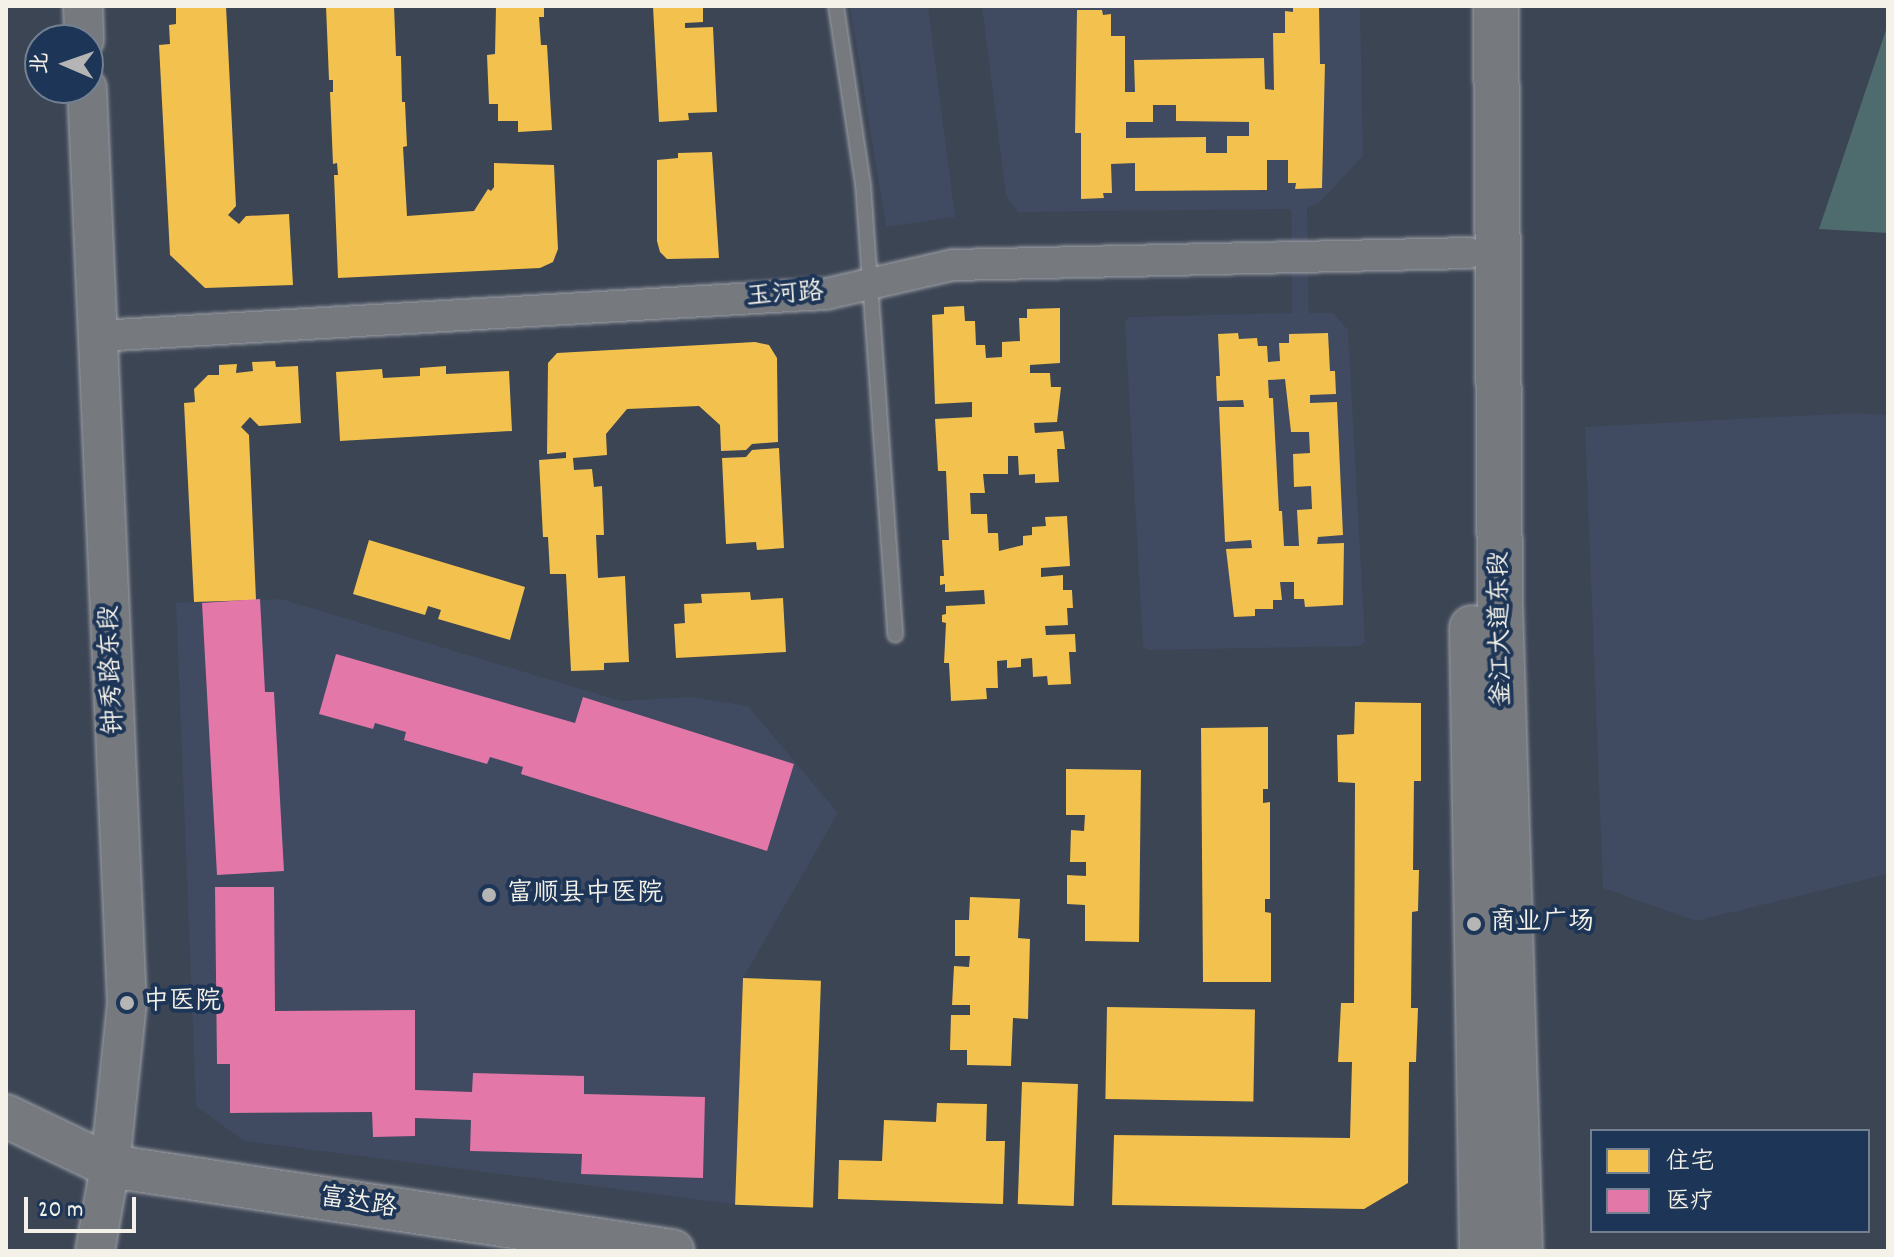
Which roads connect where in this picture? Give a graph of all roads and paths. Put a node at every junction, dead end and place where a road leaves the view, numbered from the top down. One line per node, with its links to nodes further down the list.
1 (836, 6): 6 (lane)
2 (1467, 6): 5 (main road, 釜江大道东段)
3 (1496, 6): 14 (main road, 釜江大道东段)
4 (88, 104): 7 (street, 钟秀路东段)
5 (1469, 253): 6 (street, 玉河路); 13 (main road, 釜江大道东段)
6 (870, 284): 7 (street, 玉河路); 8 (lane)
7 (99, 336): 10 (street, 钟秀路东段)
8 (895, 635)
9 (6, 1116): 10 (main road, 富达路)
10 (110, 1166): 11 (street, 钟秀路东段); 12 (main road, 富达路)
11 (95, 1251)
12 (673, 1251)
13 (1482, 1251)
14 (1520, 1251)

